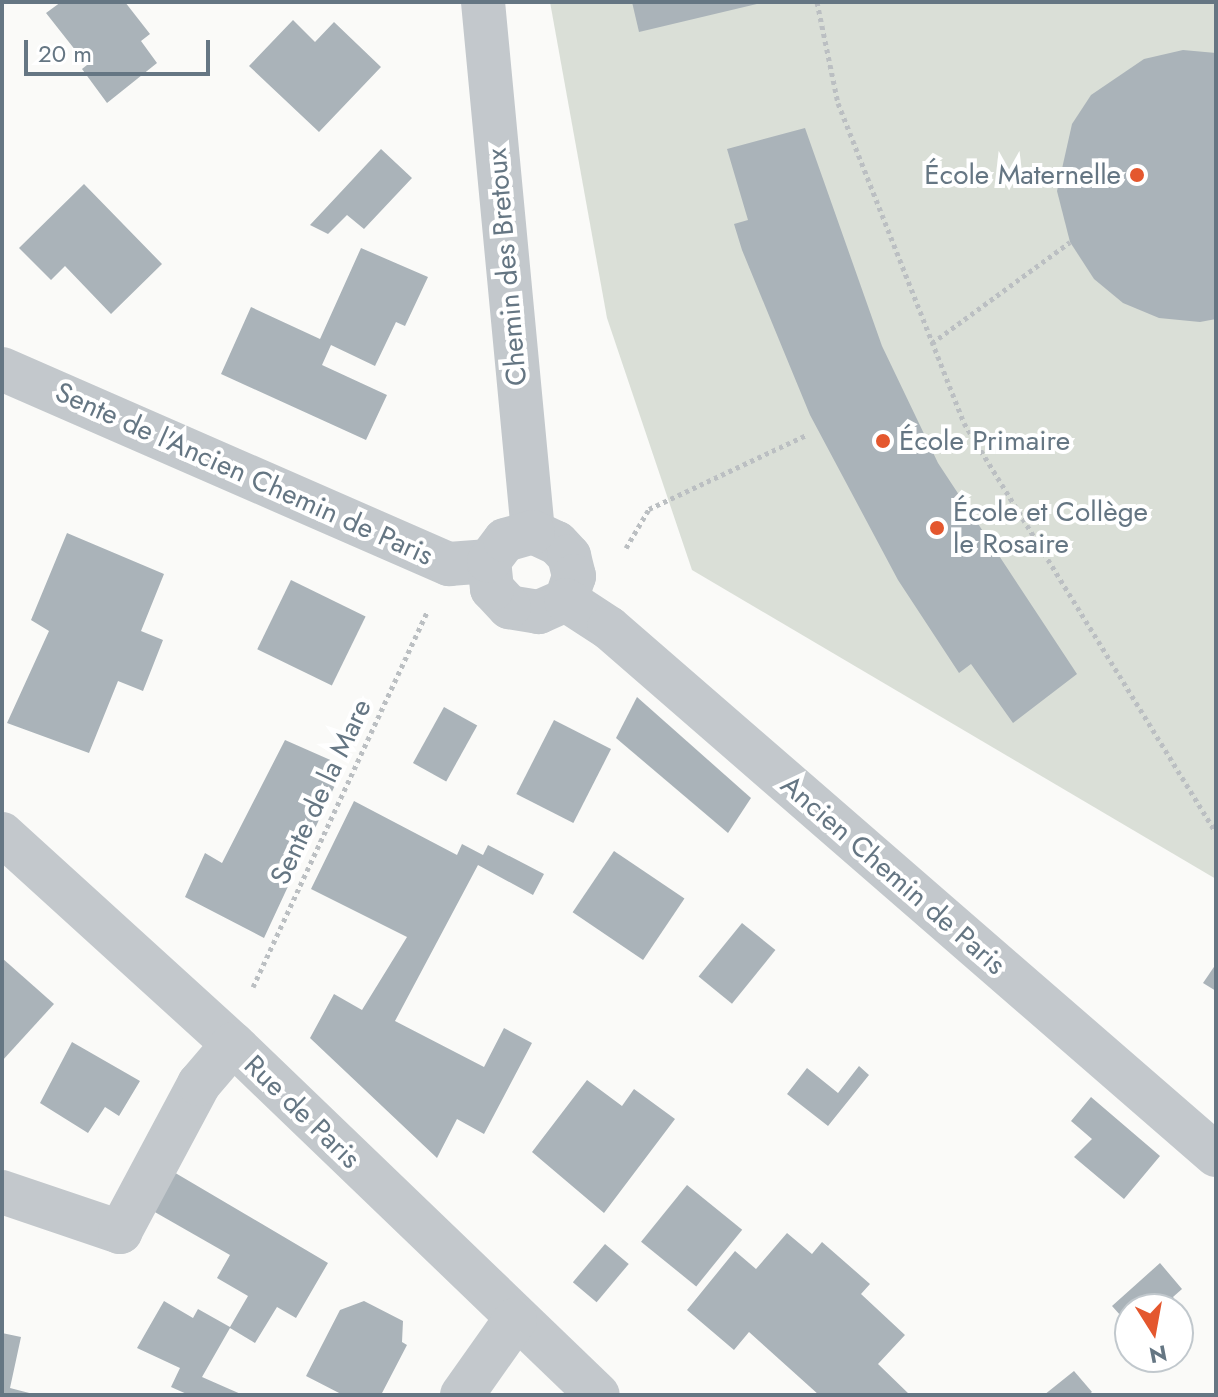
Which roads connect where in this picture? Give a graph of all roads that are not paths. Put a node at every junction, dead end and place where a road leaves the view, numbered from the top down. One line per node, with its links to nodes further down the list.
1 (483, 2): 3 (street, Chemin des Bretoux)
2 (2, 369): 4 (street, Sente de l'Ancien Chemin de Paris)
3 (533, 532): 4 (street); 5 (street)
4 (469, 562): 5 (street)
5 (576, 608): 8 (street, Ancien Chemin de Paris)
6 (2, 834): 7 (street, Rue de Paris)
7 (224, 1036): 9 (street); 10 (street, Rue de Paris)
8 (1216, 1155)
9 (2, 1192)
10 (515, 1320): 11 (street); 12 (street, Rue de Paris)
11 (462, 1395)
12 (598, 1395)

